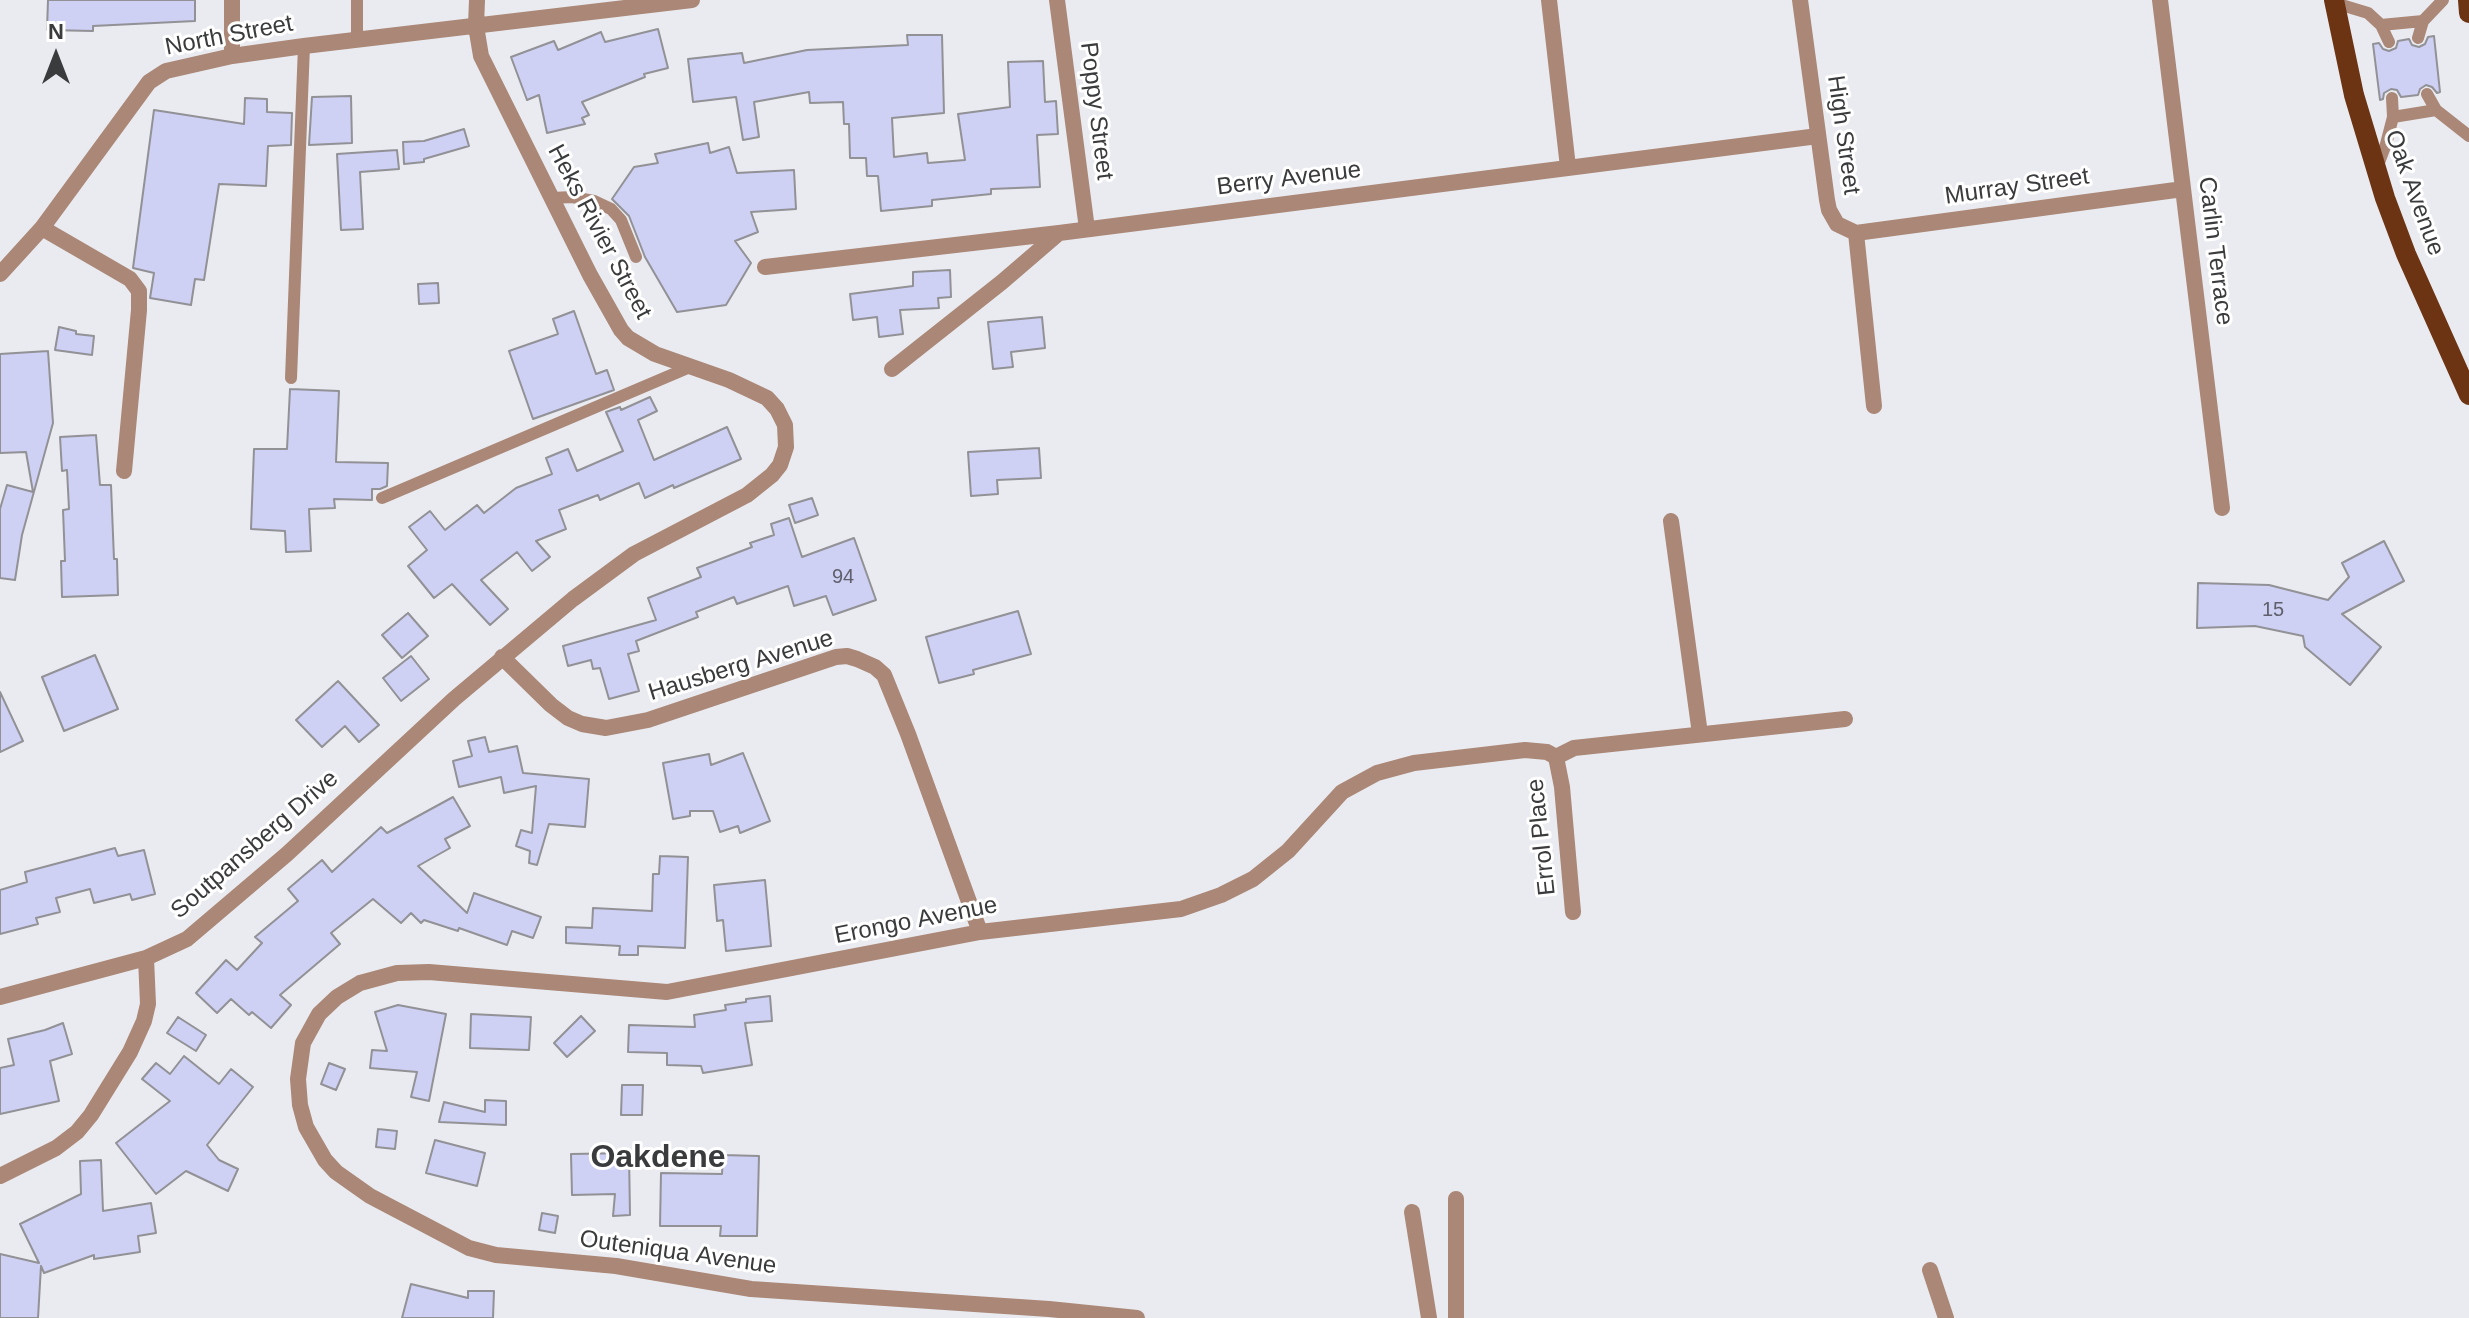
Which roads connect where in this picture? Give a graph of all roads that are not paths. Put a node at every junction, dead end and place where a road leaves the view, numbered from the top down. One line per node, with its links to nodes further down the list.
1 (232, 0): 20 (street)
2 (357, 0): 17 (lane)
3 (477, 0): 15 (street, Heks Rivier Street)
4 (692, 0): 15 (street, North Street)
5 (1057, 0): 32 (street, Poppy Street)
6 (1549, 0): 27 (street)
7 (1800, 0): 25 (street, High Street)
8 (2160, 0): 29 (street, Carlin Terrace)
9 (2443, 0): 13 (lane)
10 (2468, 0): 12 (main road)
11 (2334, 1): 14 (lane); 28 (main road, Oak Avenue)
12 (2469, 13)
13 (2423, 21): 14 (lane); 16 (lane)
14 (2381, 25): 18 (lane)
15 (476, 26): 17 (street, North Street); 30 (street, Heks Rivier Street)
16 (2418, 38)
17 (357, 39): 19 (street, North Street)
18 (2389, 42)
19 (304, 46): 20 (street, North Street); 40 (lane)
20 (232, 56): 31 (street, North Street)
21 (2427, 94): 23 (lane)
22 (2392, 98): 24 (lane)
23 (2436, 110): 24 (lane); 26 (lane)
24 (2393, 117): 28 (lane)
25 (1818, 136): 27 (street, Berry Avenue); 34 (street, High Street)
26 (2469, 136)
27 (1568, 167): 32 (street, Berry Avenue)
28 (2376, 170): 41 (main road, Oak Avenue)
29 (2183, 189): 34 (street, Murray Street); 45 (street, Carlin Terrace)
30 (552, 198): 35 (lane); 38 (street, Heks Rivier Street)
31 (42, 228): 37 (street, North Street); 43 (street)
32 (1087, 229): 33 (street, Berry Avenue)
33 (1059, 233): 36 (street, Berry Avenue); 39 (street)
34 (1856, 233): 42 (street)
35 (636, 257)
36 (765, 267)
37 (0, 274)
38 (690, 367): 44 (lane); 47 (street, Heks Rivier Street)
39 (892, 369)
40 (291, 378)
41 (2469, 395)
42 (1874, 406)
43 (124, 471)
44 (382, 498)
45 (2222, 508)
46 (1671, 521): 49 (street)
47 (502, 657): 52 (street, Hausberg Avenue); 53 (street, Soutpansberg Drive)
48 (1845, 719): 49 (street)
49 (1700, 734): 50 (street)
50 (1556, 757): 51 (street, Errol Place); 52 (street, Erongo Avenue)
51 (1573, 912)
52 (980, 932): 55 (street, Erongo Avenue)
53 (146, 958): 54 (street, Soutpansberg Drive); 56 (street)
54 (0, 997)
55 (298, 1079): 60 (street, Outeniqua Avenue)
56 (0, 1176)
57 (1456, 1199): 62 (street)
58 (1412, 1212): 61 (street)
59 (1930, 1270): 63 (street)
60 (1137, 1318)
61 (1429, 1318)
62 (1456, 1318)
63 (1946, 1318)

